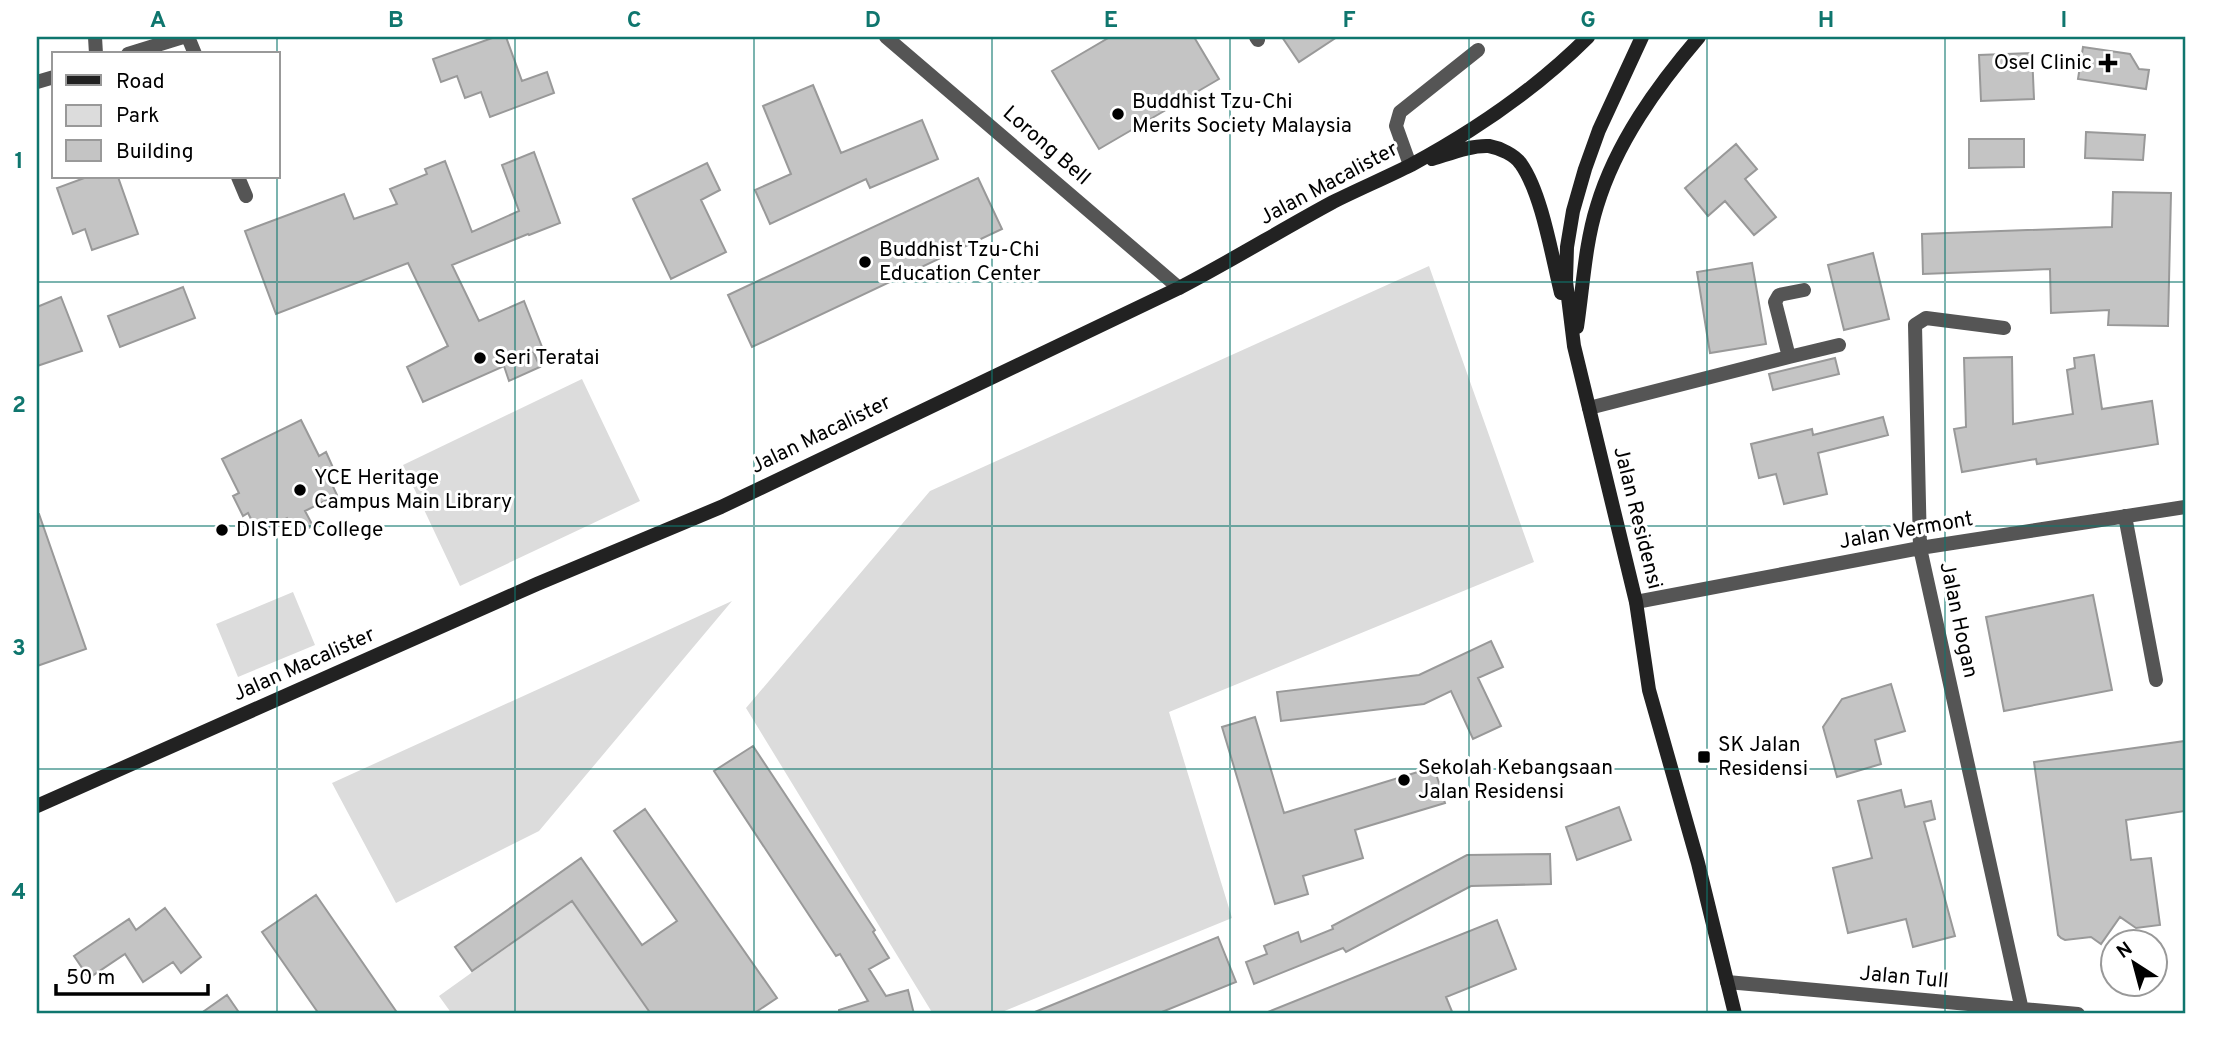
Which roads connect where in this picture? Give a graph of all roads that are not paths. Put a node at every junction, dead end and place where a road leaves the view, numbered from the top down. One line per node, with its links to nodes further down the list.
1 (186, 37): 7 (street)
2 (886, 37): 11 (street, Lorong Bell)
3 (1642, 37): 15 (main road, Jalan Residensi)
4 (1699, 37): 15 (main road)
5 (1586, 38): 8 (main road, Jalan Macalister)
6 (1478, 50): 8 (street)
7 (135, 52)
8 (1410, 165): 11 (main road, Jalan Macalister); 15 (main road)
9 (238, 178): 10 (street)
10 (246, 196)
11 (1179, 288): 23 (main road, Jalan Macalister)
12 (1804, 290): 16 (street)
13 (2004, 328): 20 (street, Jalan Hogan)
14 (1839, 345): 16 (street)
15 (1574, 346): 17 (main road, Jalan Residensi)
16 (1789, 357): 17 (street)
17 (1589, 408): 21 (main road, Jalan Residensi)
18 (2185, 507): 19 (street, Jalan Vermont)
19 (2126, 516): 20 (street, Jalan Vermont); 22 (street)
20 (1920, 548): 21 (street, Jalan Vermont); 25 (street, Jalan Hogan)
21 (1636, 602): 24 (main road, Jalan Residensi)
22 (2156, 680)
23 (37, 806)
24 (1727, 982): 25 (street, Jalan Tull); 26 (main road, Jalan Residensi)
25 (2022, 1010): 27 (street, Jalan Tull)
26 (1735, 1014)
27 (2078, 1014)

